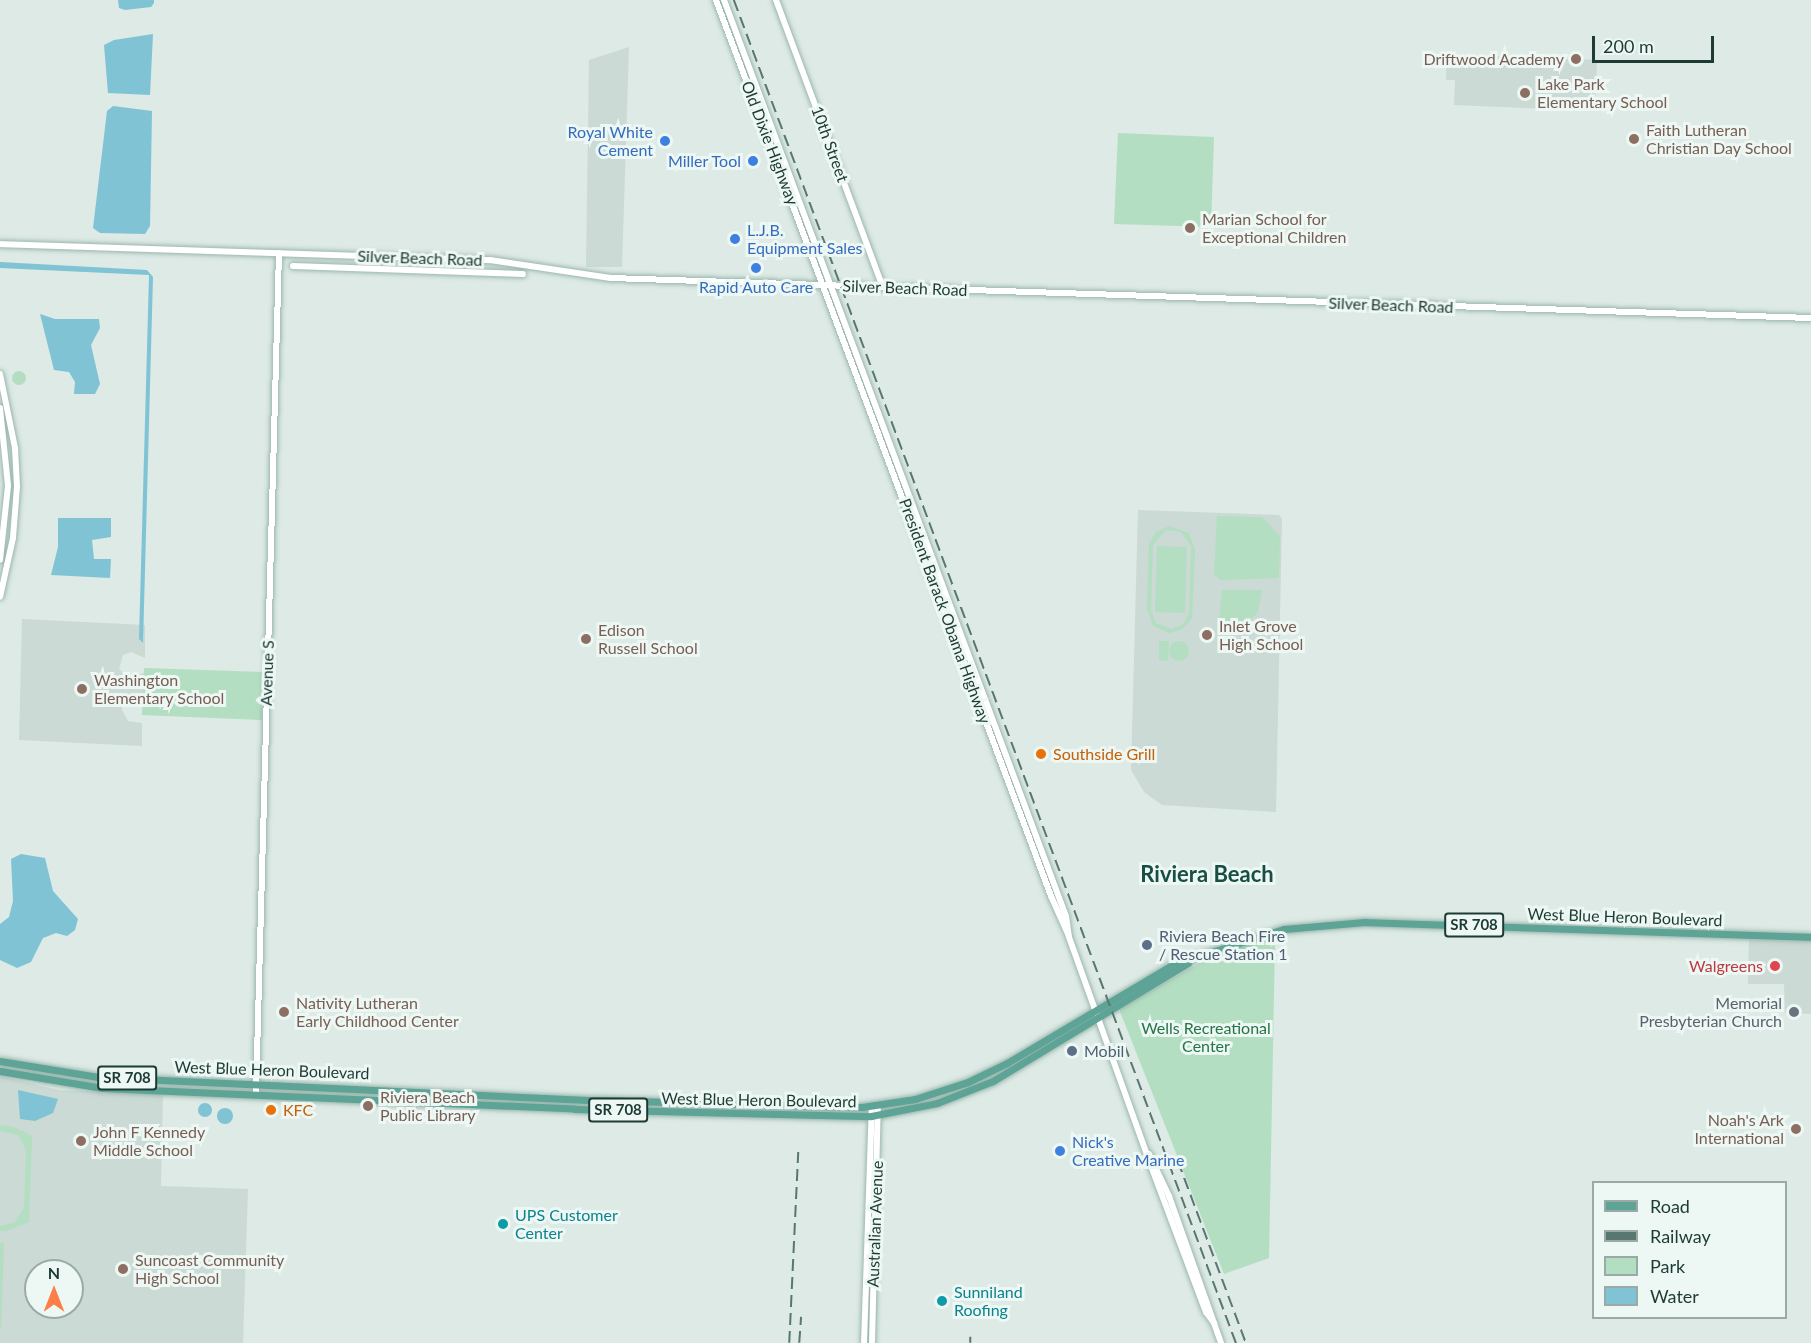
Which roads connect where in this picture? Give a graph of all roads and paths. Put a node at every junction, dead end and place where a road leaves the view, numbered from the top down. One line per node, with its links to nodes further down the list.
1 (716, 0): 8 (street, Old Dixie Highway)
2 (724, 0): 8 (street, Old Dixie Highway)
3 (776, 0): 9 (street, 10th Street)
4 (0, 244): 5 (street, Silver Beach Road)
5 (279, 253): 8 (street, Silver Beach Road); 23 (street, Avenue S)
6 (293, 266): 7 (street, Silver Beach Road)
7 (523, 274)
8 (827, 286): 9 (street, Silver Beach Road); 17 (street, President Barack Obama Highway)
9 (883, 287): 10 (street, Silver Beach Road)
10 (1811, 318)
11 (0, 374): 12 (street)
12 (3, 394): 15 (street)
13 (0, 408): 14 (street)
14 (0, 560)
15 (0, 597)
16 (1811, 937): 17 (main road, West Blue Heron Boulevard / SR 708)
17 (1098, 1014): 27 (main road, West Blue Heron Boulevard / SR 708); 30 (main road, West Blue Heron Boulevard / SR 708); 33 (street, President Barack Obama Highway)
18 (0, 1061): 19 (main road, West Blue Heron Boulevard / SR 708)
19 (14, 1065): 20 (main road); 22 (main road, West Blue Heron Boulevard / SR 708)
20 (2, 1072): 21 (main road, West Blue Heron Boulevard / SR 708)
21 (19, 1076): 22 (main road); 24 (main road, West Blue Heron Boulevard / SR 708)
22 (85, 1076): 23 (main road, West Blue Heron Boulevard / SR 708)
23 (256, 1083): 24 (street, Avenue S); 25 (main road, West Blue Heron Boulevard / SR 708)
24 (256, 1092): 28 (main road, West Blue Heron Boulevard / SR 708)
25 (570, 1099): 26 (main road, West Blue Heron Boulevard / SR 708); 28 (main road)
26 (621, 1101): 27 (main road, West Blue Heron Boulevard / SR 708); 29 (main road)
27 (875, 1106): 30 (street, Australian Avenue)
28 (519, 1107): 29 (main road, West Blue Heron Boulevard / SR 708)
29 (575, 1109): 30 (main road, West Blue Heron Boulevard / SR 708)
30 (875, 1115): 31 (street, Australian Avenue); 32 (street, Australian Avenue)
31 (864, 1343)
32 (872, 1343)
33 (1221, 1343)

